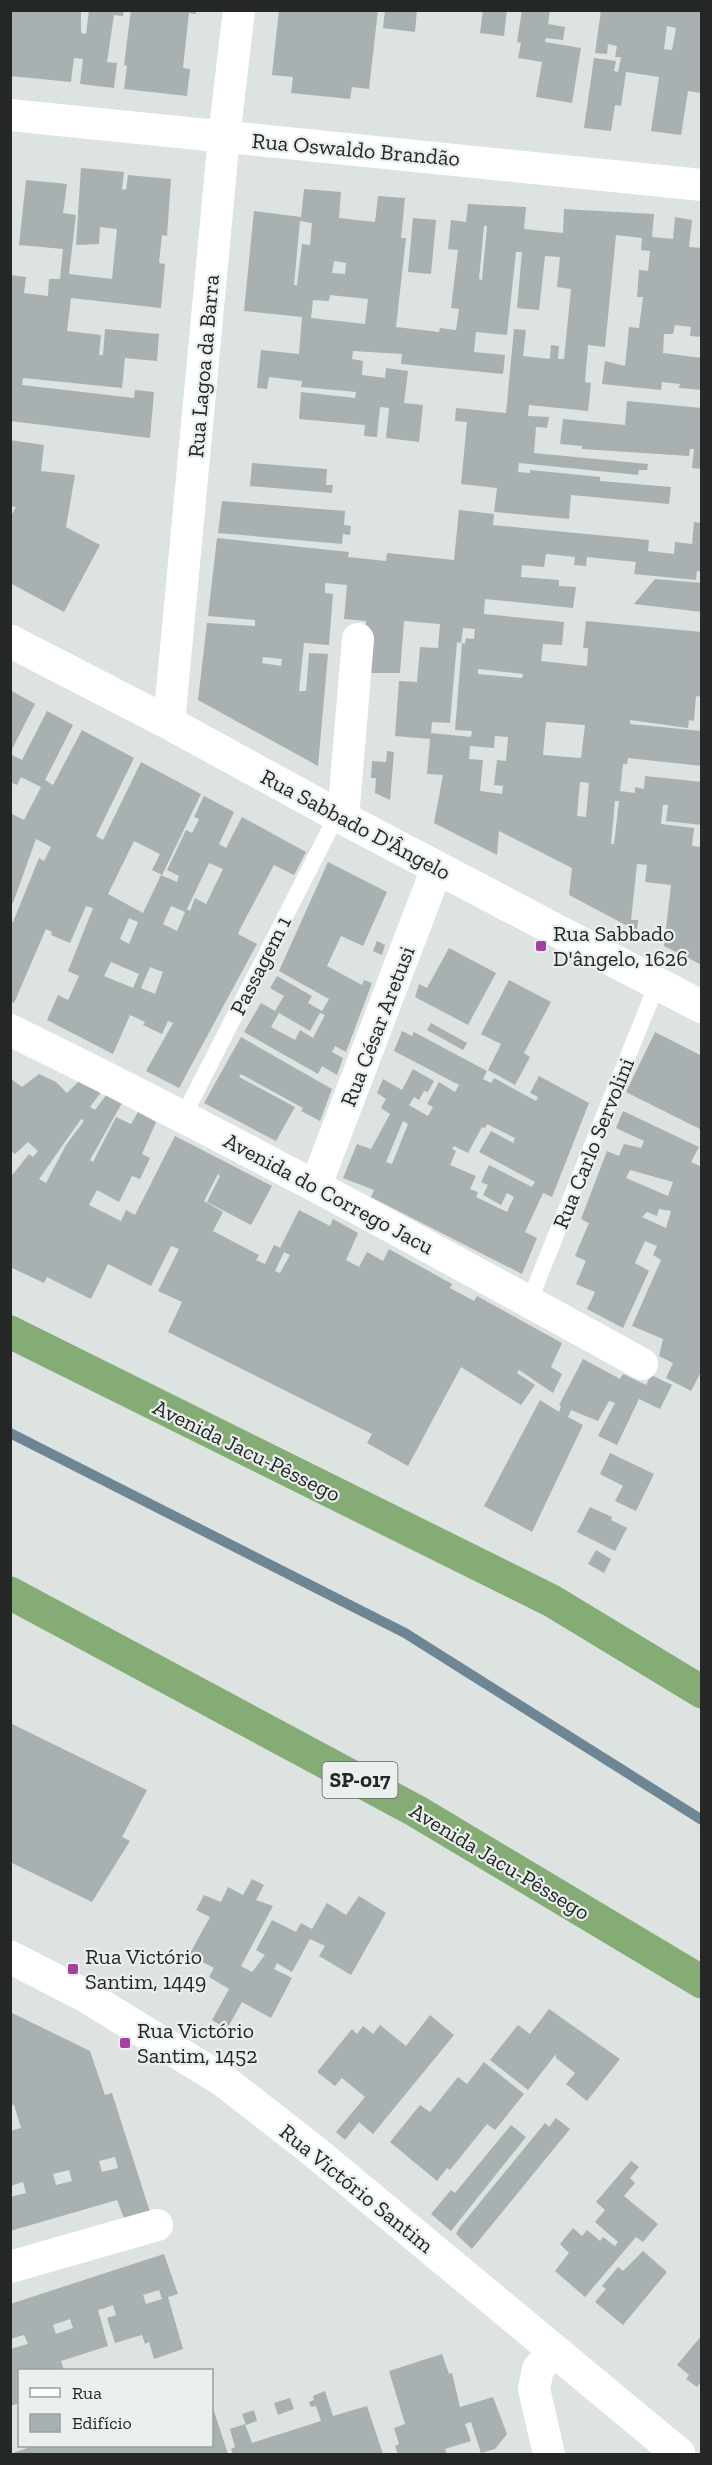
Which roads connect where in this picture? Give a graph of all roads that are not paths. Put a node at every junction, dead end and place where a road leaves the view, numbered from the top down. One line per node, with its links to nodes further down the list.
1 (239, 10): 3 (street, Rua Lagoa da Barra)
2 (10, 115): 3 (street, Rua Oswaldo Brandão)
3 (224, 137): 4 (street, Rua Oswaldo Brandão); 7 (street, Rua Lagoa da Barra)
4 (702, 185)
5 (358, 639): 8 (street)
6 (10, 641): 7 (street, Rua Sabbado D'Ângelo)
7 (169, 723): 8 (street, Rua Sabbado D'Ângelo)
8 (340, 817): 9 (street, Rua Sabbado D'Ângelo); 13 (lane, Passagem 1)
9 (437, 868): 10 (street, Rua Sabbado D'Ângelo); 14 (street, Rua César Aretusi)
10 (657, 984): 11 (street, Rua Sabbado D'Ângelo); 15 (lane, Rua Carlo Servolini)
11 (702, 1007)
12 (10, 1030): 13 (street, Avenida do Corrego Jacu)
13 (184, 1115): 14 (street, Avenida do Corrego Jacu)
14 (316, 1185): 15 (street, Avenida do Corrego Jacu)
15 (529, 1302): 17 (street, Avenida do Corrego Jacu)
16 (10, 1332): 19 (highway, Avenida Jacu-Pêssego)
17 (642, 1364)
18 (10, 1593): 21 (highway, Avenida Jacu-Pêssego / SP-017)
19 (702, 1692)
20 (10, 1957): 24 (street, Rua Victório Santim)
21 (702, 1982)
22 (157, 2225): 23 (street)
23 (10, 2266)
24 (554, 2350): 25 (street); 26 (street, Rua Victório Santim)
25 (549, 2454)
26 (679, 2454)

